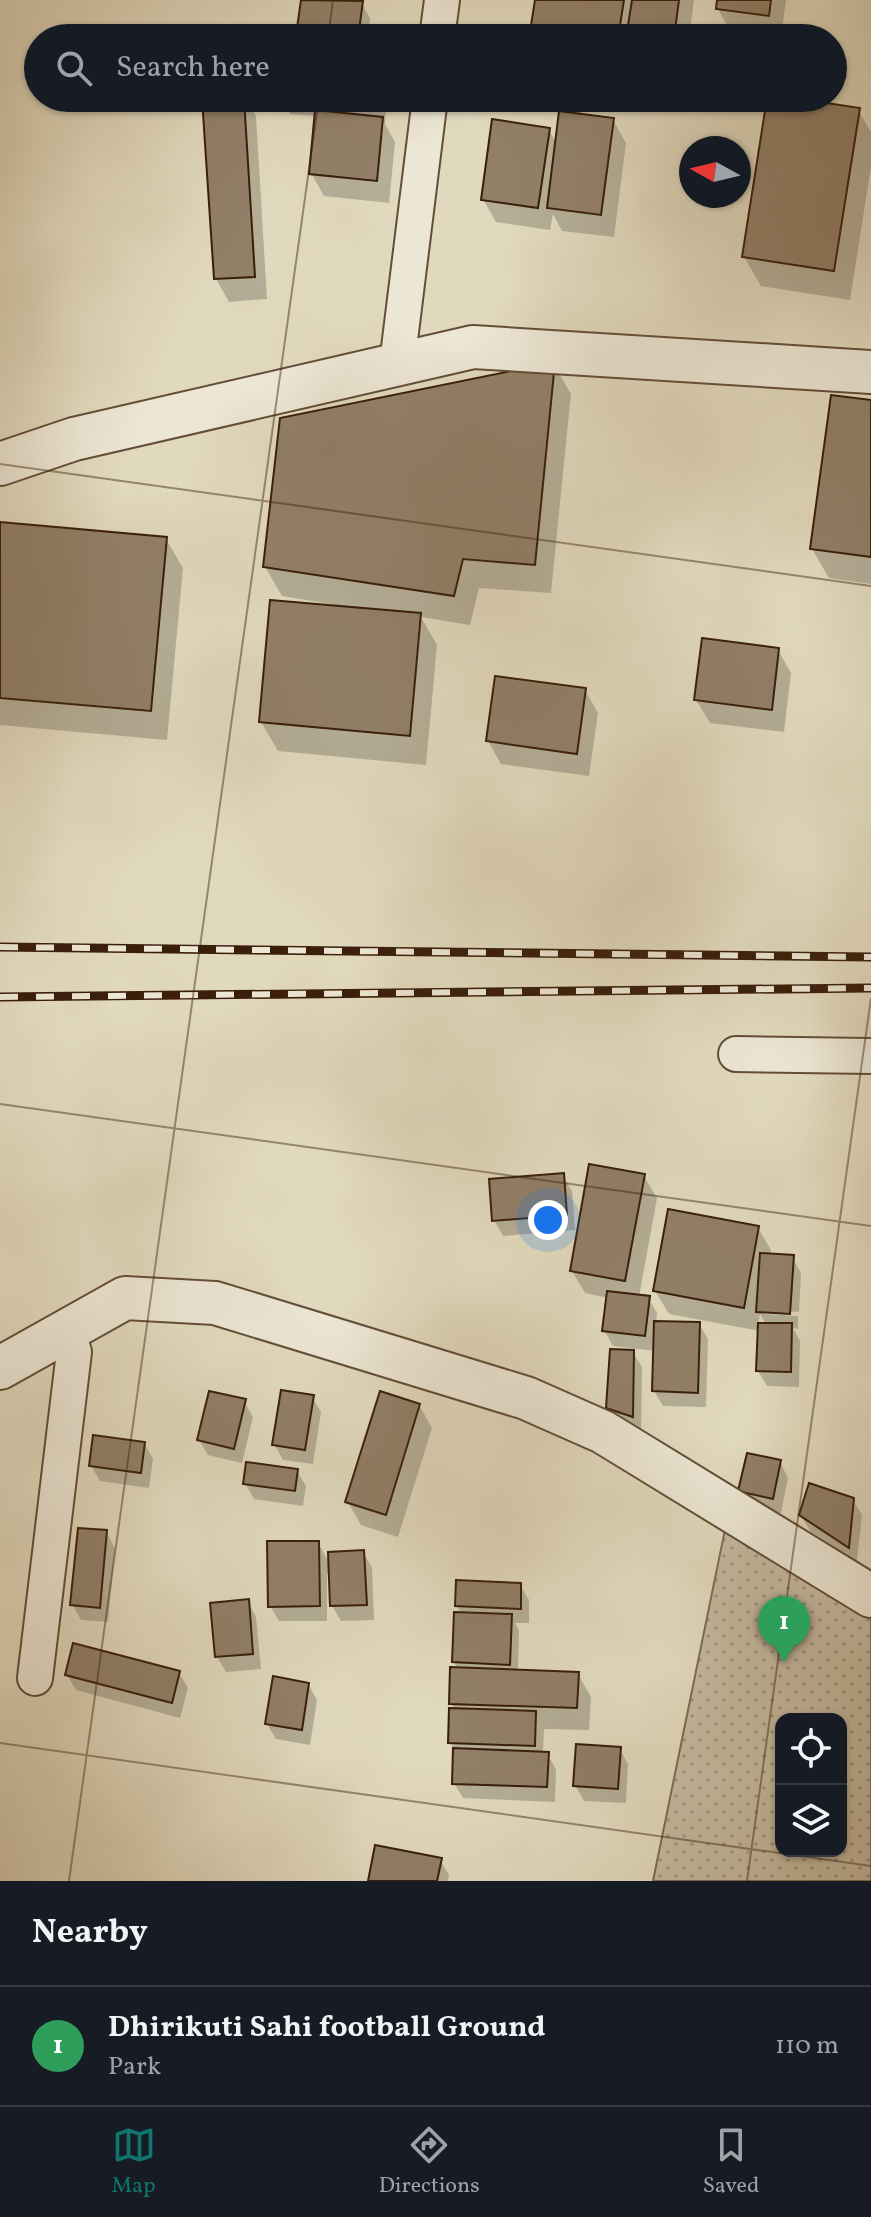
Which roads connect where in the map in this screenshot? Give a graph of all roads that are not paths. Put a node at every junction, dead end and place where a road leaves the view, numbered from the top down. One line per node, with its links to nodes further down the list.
1 (442, 0): 2 (street)
2 (439, 24)
3 (428, 112): 4 (street)
4 (397, 364): 5 (street); 6 (street)
5 (871, 372)
6 (0, 464)
7 (736, 1054): 8 (street)
8 (871, 1056)
9 (67, 1331): 10 (street); 11 (street); 12 (street)
10 (0, 1368)
11 (871, 1596)
12 (35, 1678)

